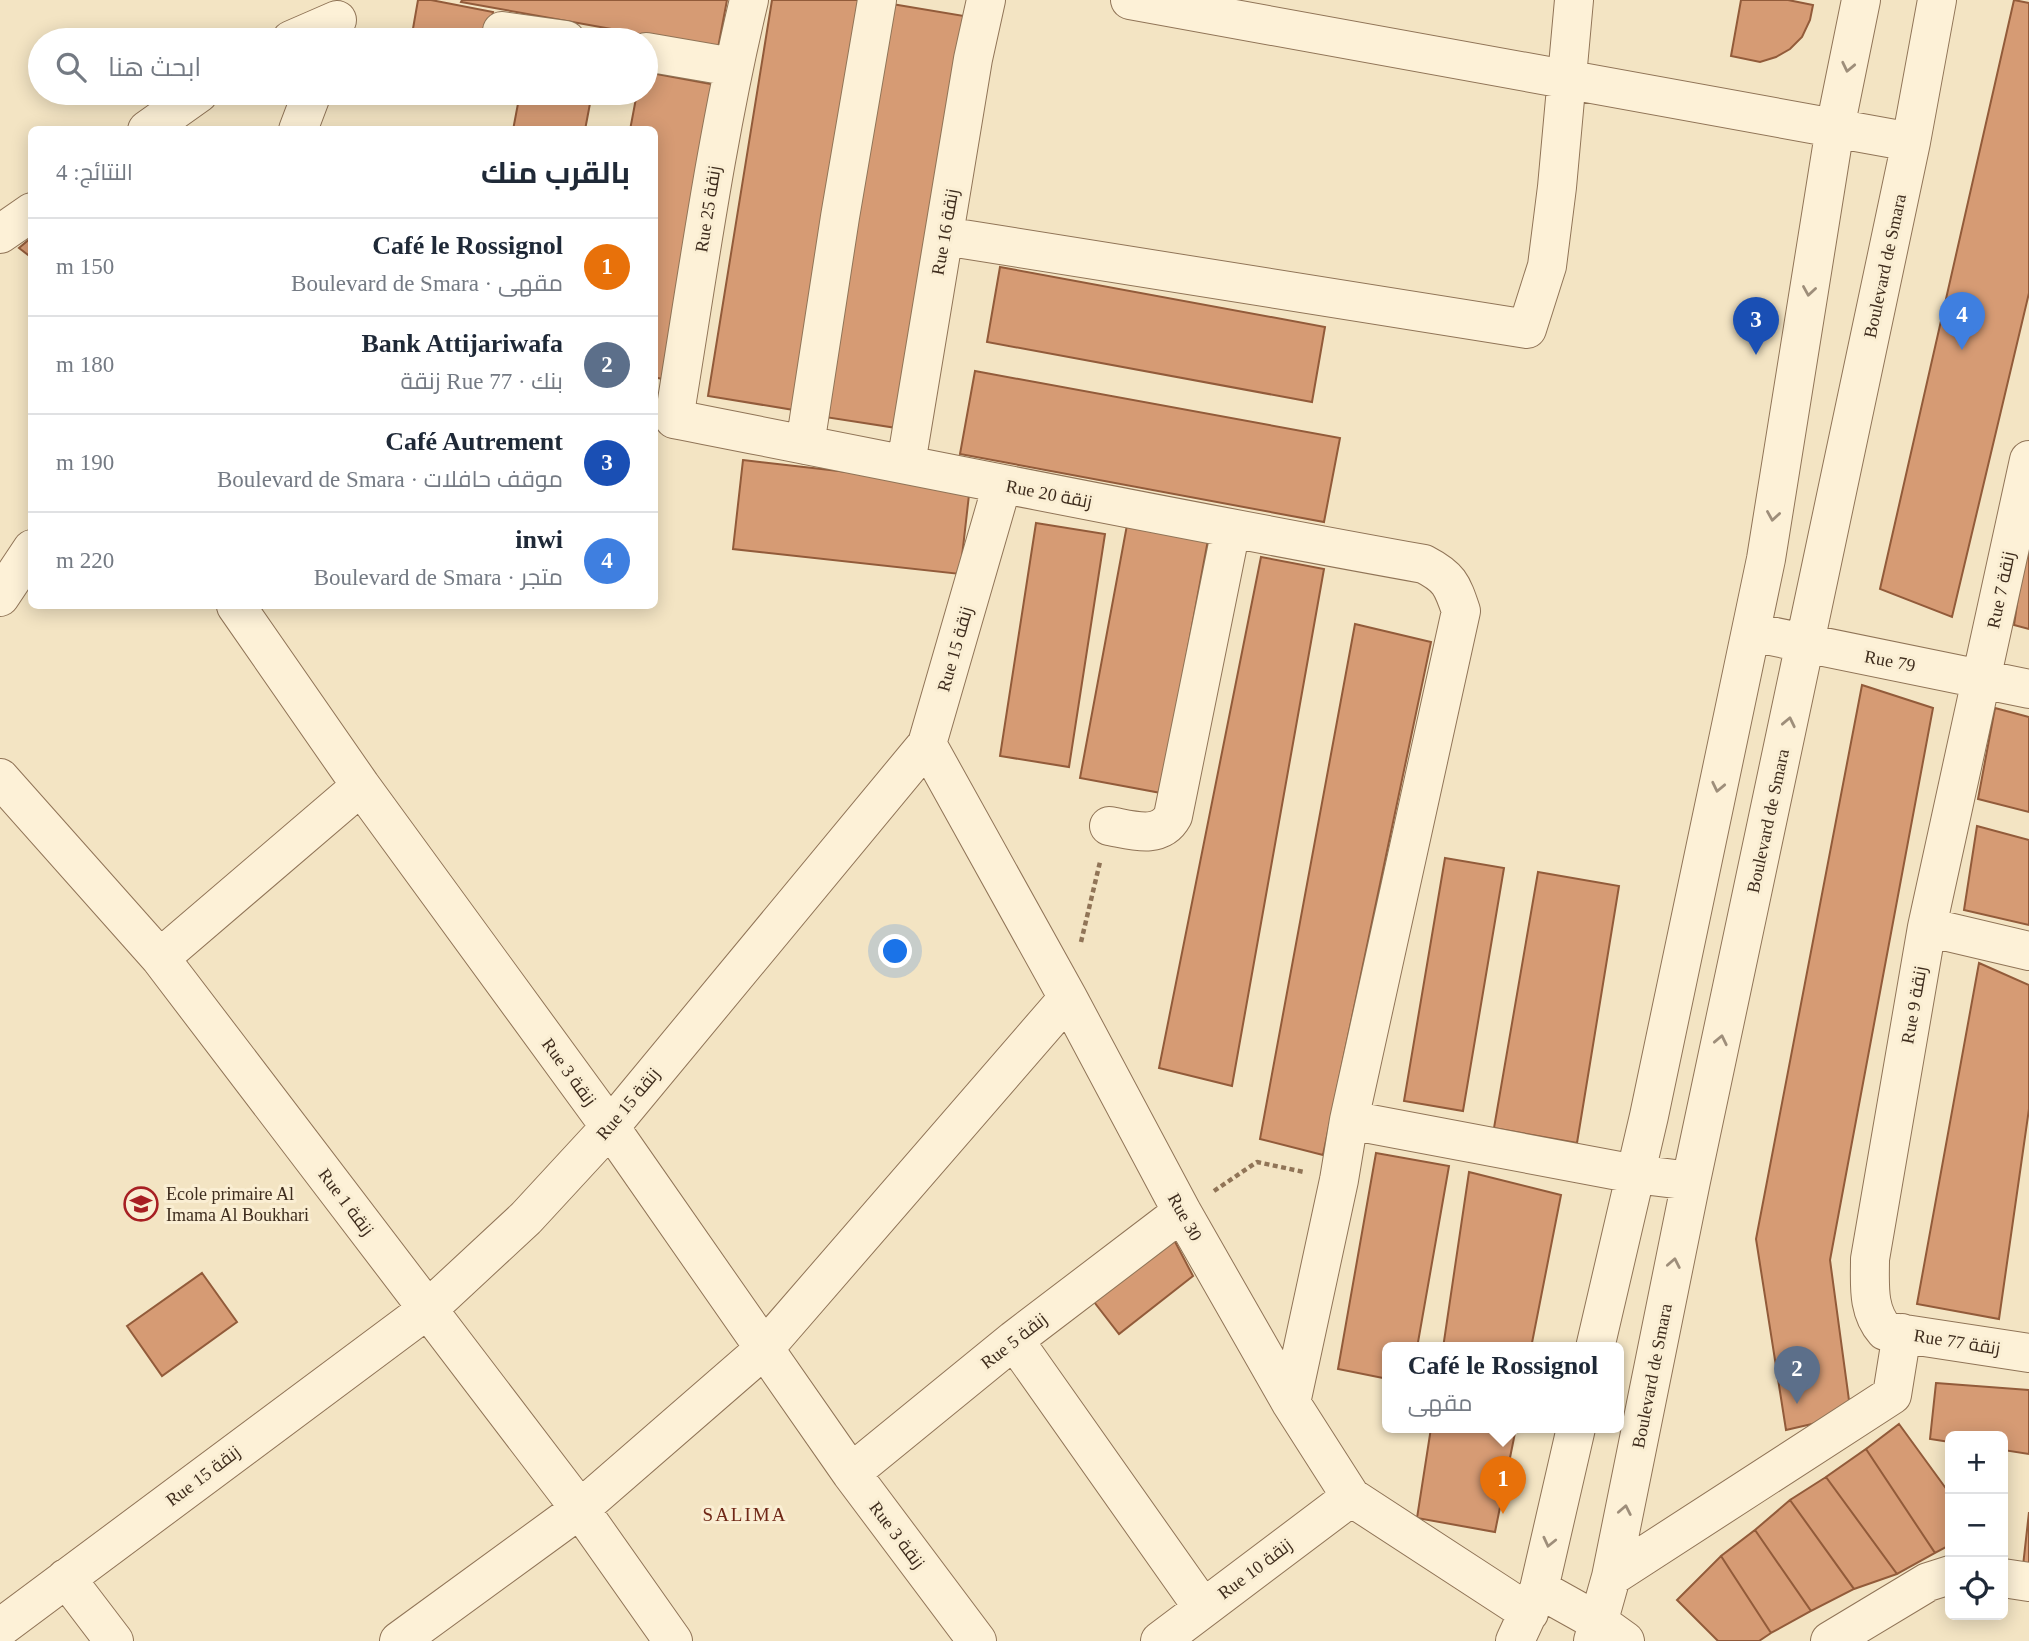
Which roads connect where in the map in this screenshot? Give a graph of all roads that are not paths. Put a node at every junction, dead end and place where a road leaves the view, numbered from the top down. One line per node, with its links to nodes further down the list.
1 (749, 0): 11 (street, Rue 25 زنقة)
2 (877, 0): 23 (street)
3 (986, 0): 21 (street, Rue 16 زنقة)
4 (1130, 0): 12 (street)
5 (1574, 0): 12 (street)
6 (1861, 0): 17 (street, one-way to 17)
7 (1937, 0): 18 (street, Boulevard de Smara)
8 (336, 20): 9 (street)
9 (318, 28)
10 (658, 54): 11 (street)
11 (733, 67): 22 (street, Rue 25 زنقة)
12 (1566, 80): 17 (street); 21 (street)
13 (182, 105): 15 (street)
14 (307, 105): 16 (street)
15 (153, 126)
16 (300, 126)
17 (1835, 128): 18 (street); 31 (street, one-way to 31)
18 (1911, 142): 32 (street, Boulevard de Smara)
19 (28, 215): 20 (street)
20 (0, 234)
21 (944, 236): 25 (street, Rue 16 زنقة)
22 (674, 419): 23 (street, Rue 20 زنقة)
23 (805, 444): 25 (street, Rue 20 زنقة)
24 (2029, 460): 33 (street, Rue 7 زنقة)
25 (906, 464): 26 (street, Rue 20 زنقة)
26 (1002, 485): 27 (street, Rue 20 زنقة); 35 (street, Rue 15 زنقة)
27 (1231, 529): 38 (street); 43 (street, Rue 20 زنقة)
28 (28, 555): 29 (street)
29 (0, 597)
30 (238, 609): 37 (street, Rue 3 زنقة)
31 (1751, 632): 32 (street, Rue 79); 45 (street, one-way to 45)
32 (1805, 645): 33 (street, Rue 79); 46 (street, Boulevard de Smara, one-way to 32)
33 (1982, 679): 34 (street, Rue 79); 39 (street, Rue 9 زنقة)
34 (2029, 689)
35 (928, 744): 42 (street, Rue 30); 44 (street, Rue 15 زنقة)
36 (0, 778): 41 (street, Rue 1 زنقة)
37 (361, 786): 41 (street); 44 (street, Rue 3 زنقة)
38 (1109, 826)
39 (1927, 927): 40 (street); 49 (street, Rue 9 زنقة)
40 (2029, 951)
41 (160, 958): 48 (street, Rue 1 زنقة)
42 (1068, 998): 47 (street, Rue 30); 52 (street)
43 (1349, 1120): 45 (street); 54 (street)
44 (610, 1128): 48 (street, Rue 15 زنقة); 52 (street, Rue 3 زنقة)
45 (1635, 1174): 46 (street); 51 (street)
46 (1691, 1181): 59 (street, Boulevard de Smara, one-way to 46)
47 (1181, 1212): 50 (street, Rue 5 زنقة); 54 (street, Rue 30)
48 (428, 1309): 58 (street, Rue 1 زنقة); 61 (street, Rue 15 زنقة)
49 (1894, 1332): 53 (street, Rue 77 زنقة); 59 (street)
50 (1014, 1340): 56 (street, Rue 5 زنقة); 64 (street)
51 (1596, 1342)
52 (763, 1350): 56 (street, Rue 3 زنقة); 58 (street)
53 (2029, 1353)
54 (1291, 1403): 57 (street, Rue 30)
55 (1575, 1433): 66 (street, one-way to 66)
56 (851, 1473): 71 (street, Rue 3 زنقة)
57 (1351, 1497): 64 (street, Rue 10 زنقة); 66 (street, Rue 30)
58 (580, 1509): 69 (street); 70 (street, Rue 1 زنقة)
59 (1611, 1577): 67 (street, Boulevard de Smara)
60 (1945, 1577): 73 (street)
61 (66, 1578): 65 (street, Rue 15 زنقة); 68 (street)
62 (2008, 1579): 63 (street)
63 (2029, 1582)
64 (1203, 1608): 72 (street, Rue 10 زنقة)
65 (3, 1620)
66 (1523, 1625): 67 (street, Rue 30)
67 (1606, 1635)
68 (114, 1641)
69 (399, 1641)
70 (673, 1641)
71 (977, 1641)
72 (1160, 1641)
73 (1830, 1641)

